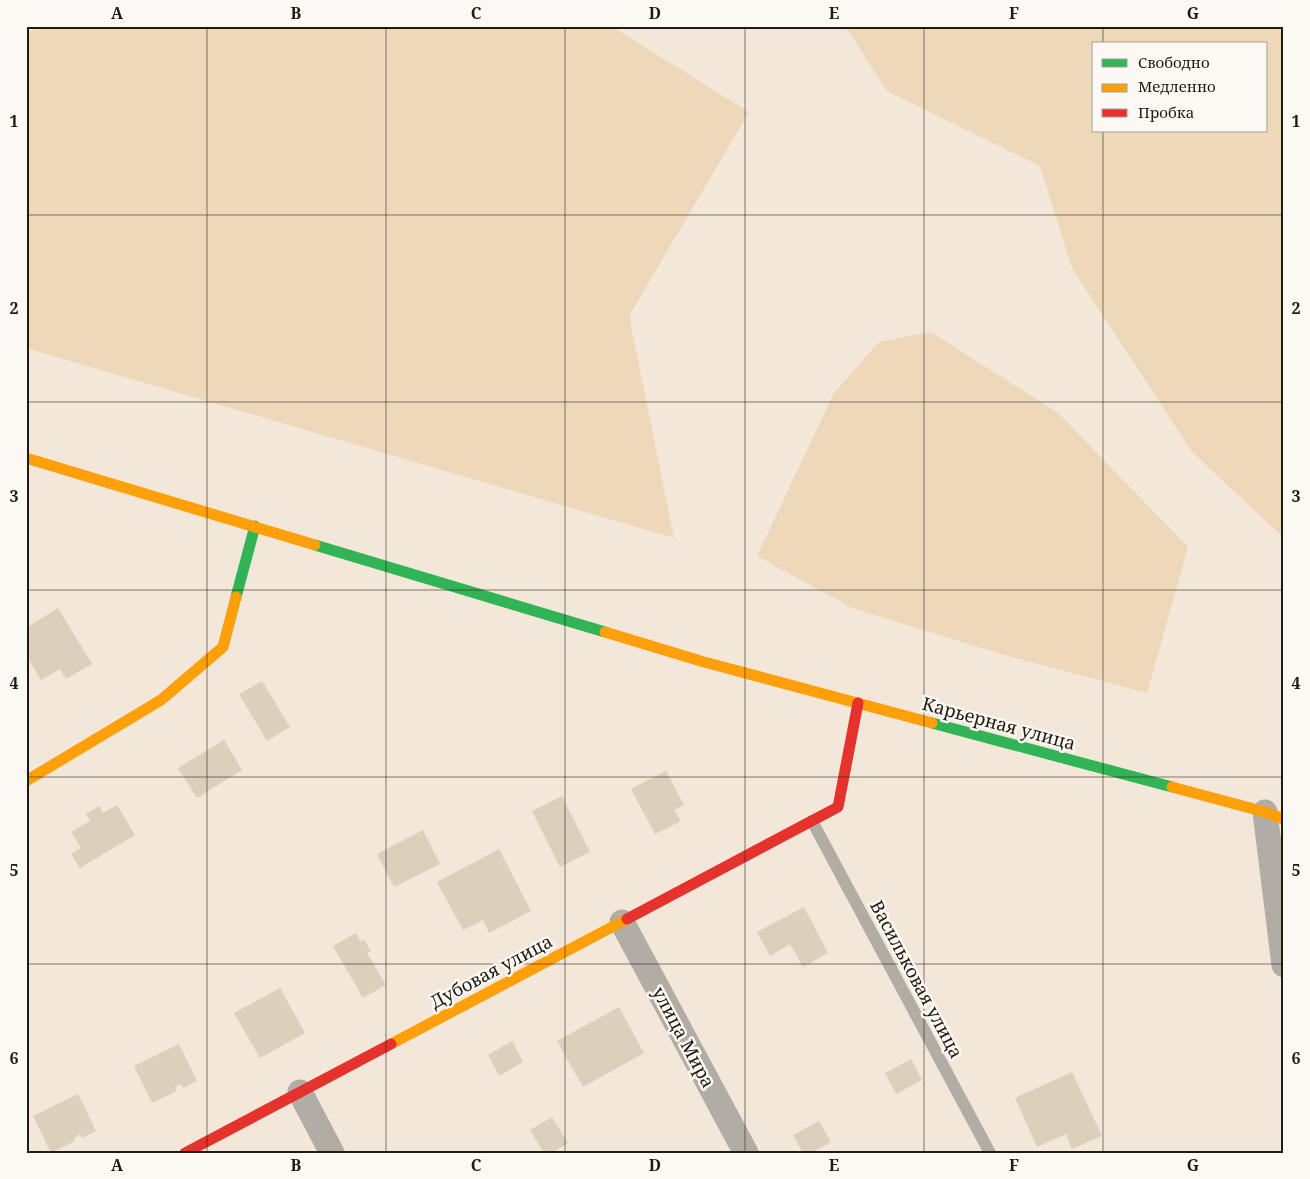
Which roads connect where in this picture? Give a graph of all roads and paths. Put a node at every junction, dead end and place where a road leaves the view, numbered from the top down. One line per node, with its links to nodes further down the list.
1 (26, 458): 2 (street, Карьерная улица)
2 (255, 526): 3 (street, Карьерная улица); 4 (street)
3 (858, 703): 5 (street, Карьерная улица); 6 (street, Дубовая улица)
4 (26, 781)
5 (1275, 816): 8 (street)
6 (812, 821): 7 (street, Дубовая улица); 13 (lane, Васильковая улица)
7 (622, 922): 9 (street, Дубовая улица); 12 (street, улица Мира)
8 (1284, 965)
9 (300, 1092): 10 (street, Дубовая улица); 11 (street)
10 (185, 1153)
11 (332, 1153)
12 (746, 1153)
13 (990, 1153)

